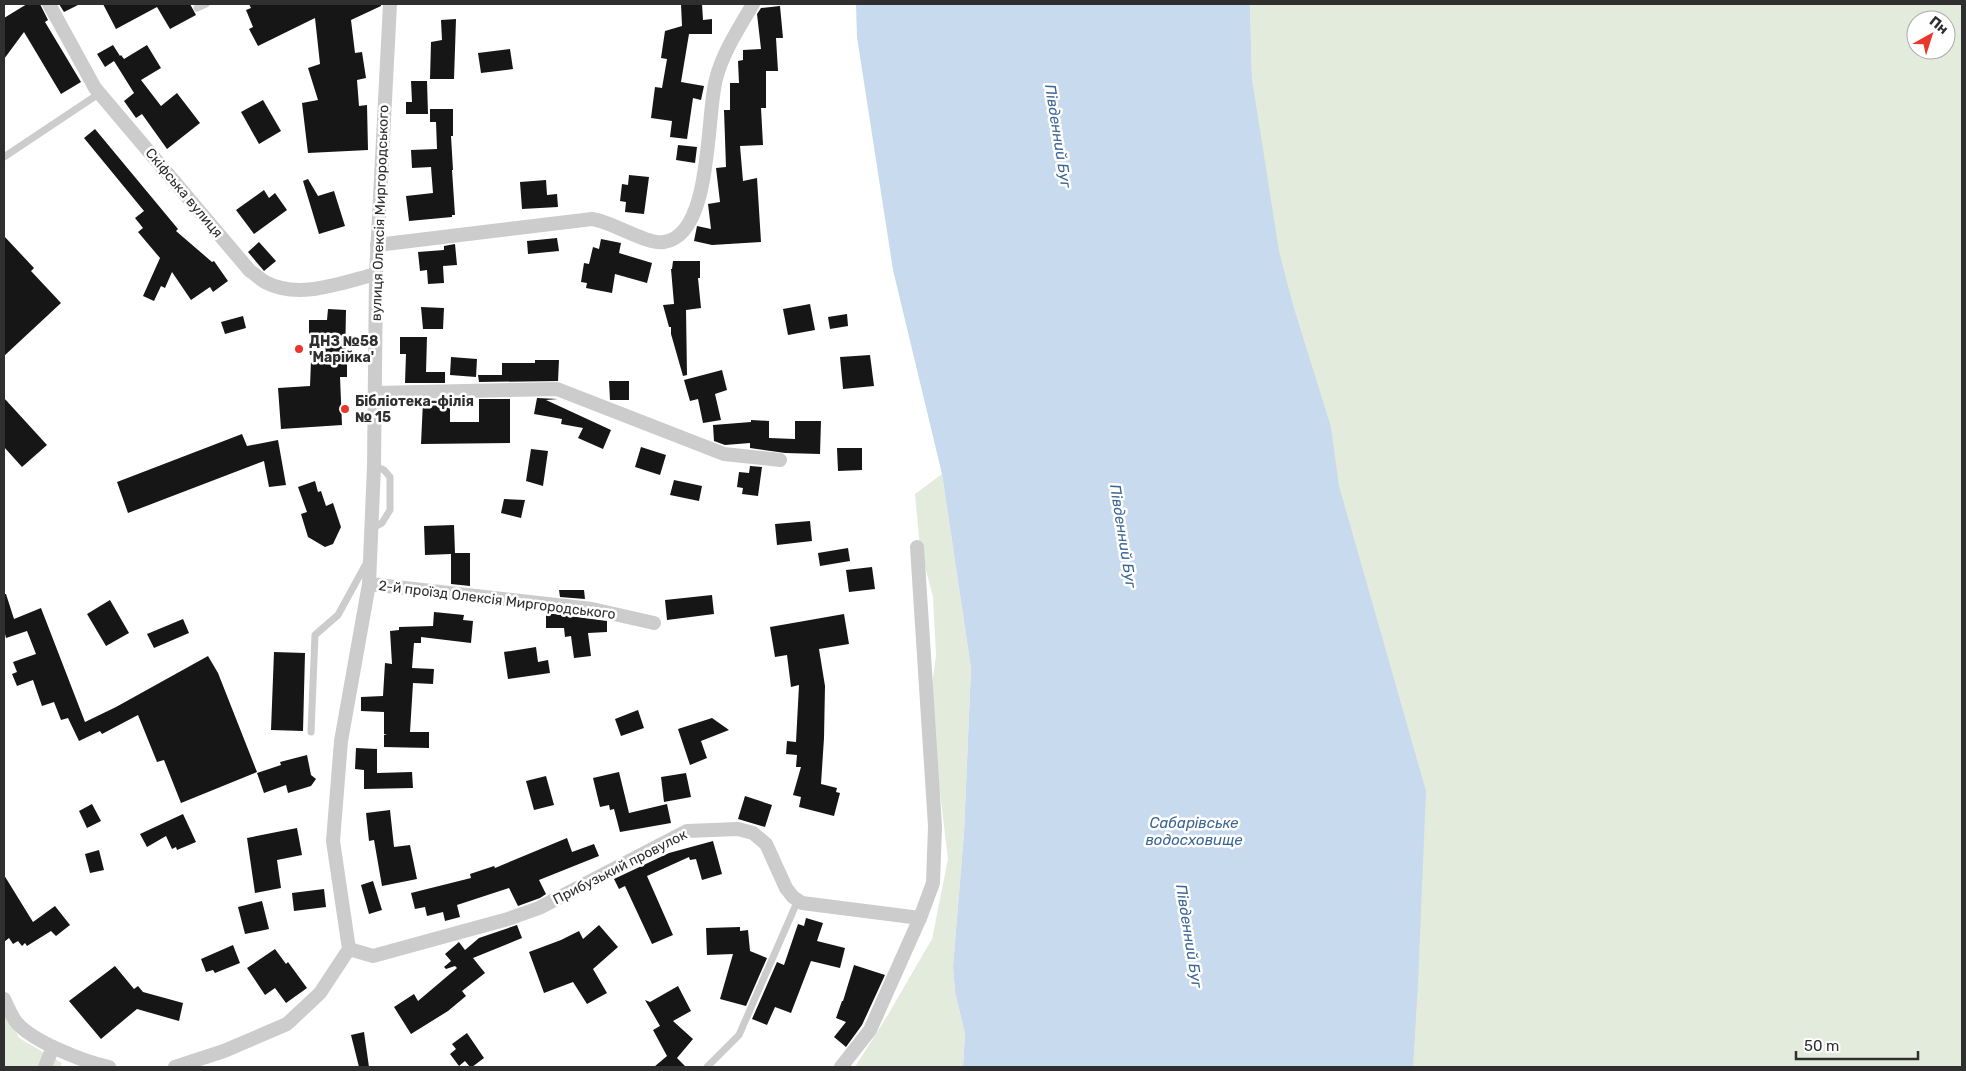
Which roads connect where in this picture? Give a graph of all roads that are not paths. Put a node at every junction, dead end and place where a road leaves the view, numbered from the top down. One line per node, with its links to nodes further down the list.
1 (49, 4): 6 (street, Скіфська вулиця)
2 (206, 4): 5 (lane)
3 (390, 4): 8 (street, вулиця Олексія Миргородського)
4 (753, 4): 8 (street)
5 (197, 8)
6 (100, 94): 7 (lane); 9 (street, Скіфська вулиця)
7 (4, 157)
8 (377, 245): 9 (street, вулиця Олексія Миргородського)
9 (376, 274): 10 (street, вулиця Олексія Миргородського)
10 (375, 394): 11 (street); 13 (street, вулиця Олексія Миргородського)
11 (780, 460)
12 (917, 547): 18 (street)
13 (371, 555): 14 (street, вулиця Олексія Миргородського); 16 (lane)
14 (369, 584): 15 (street, 2-й проїзд Олексія Миргородського); 19 (street, вулиця Олексія Миргородського)
15 (654, 623)
16 (311, 732)
17 (798, 900): 18 (street); 19 (street, Прибузький провулок); 25 (lane)
18 (920, 918): 26 (street)
19 (349, 949): 24 (street)
20 (4, 999): 21 (street)
21 (53, 1047): 22 (street); 23 (street)
22 (44, 1067)
23 (109, 1067)
24 (175, 1067)
25 (707, 1067)
26 (841, 1067)

